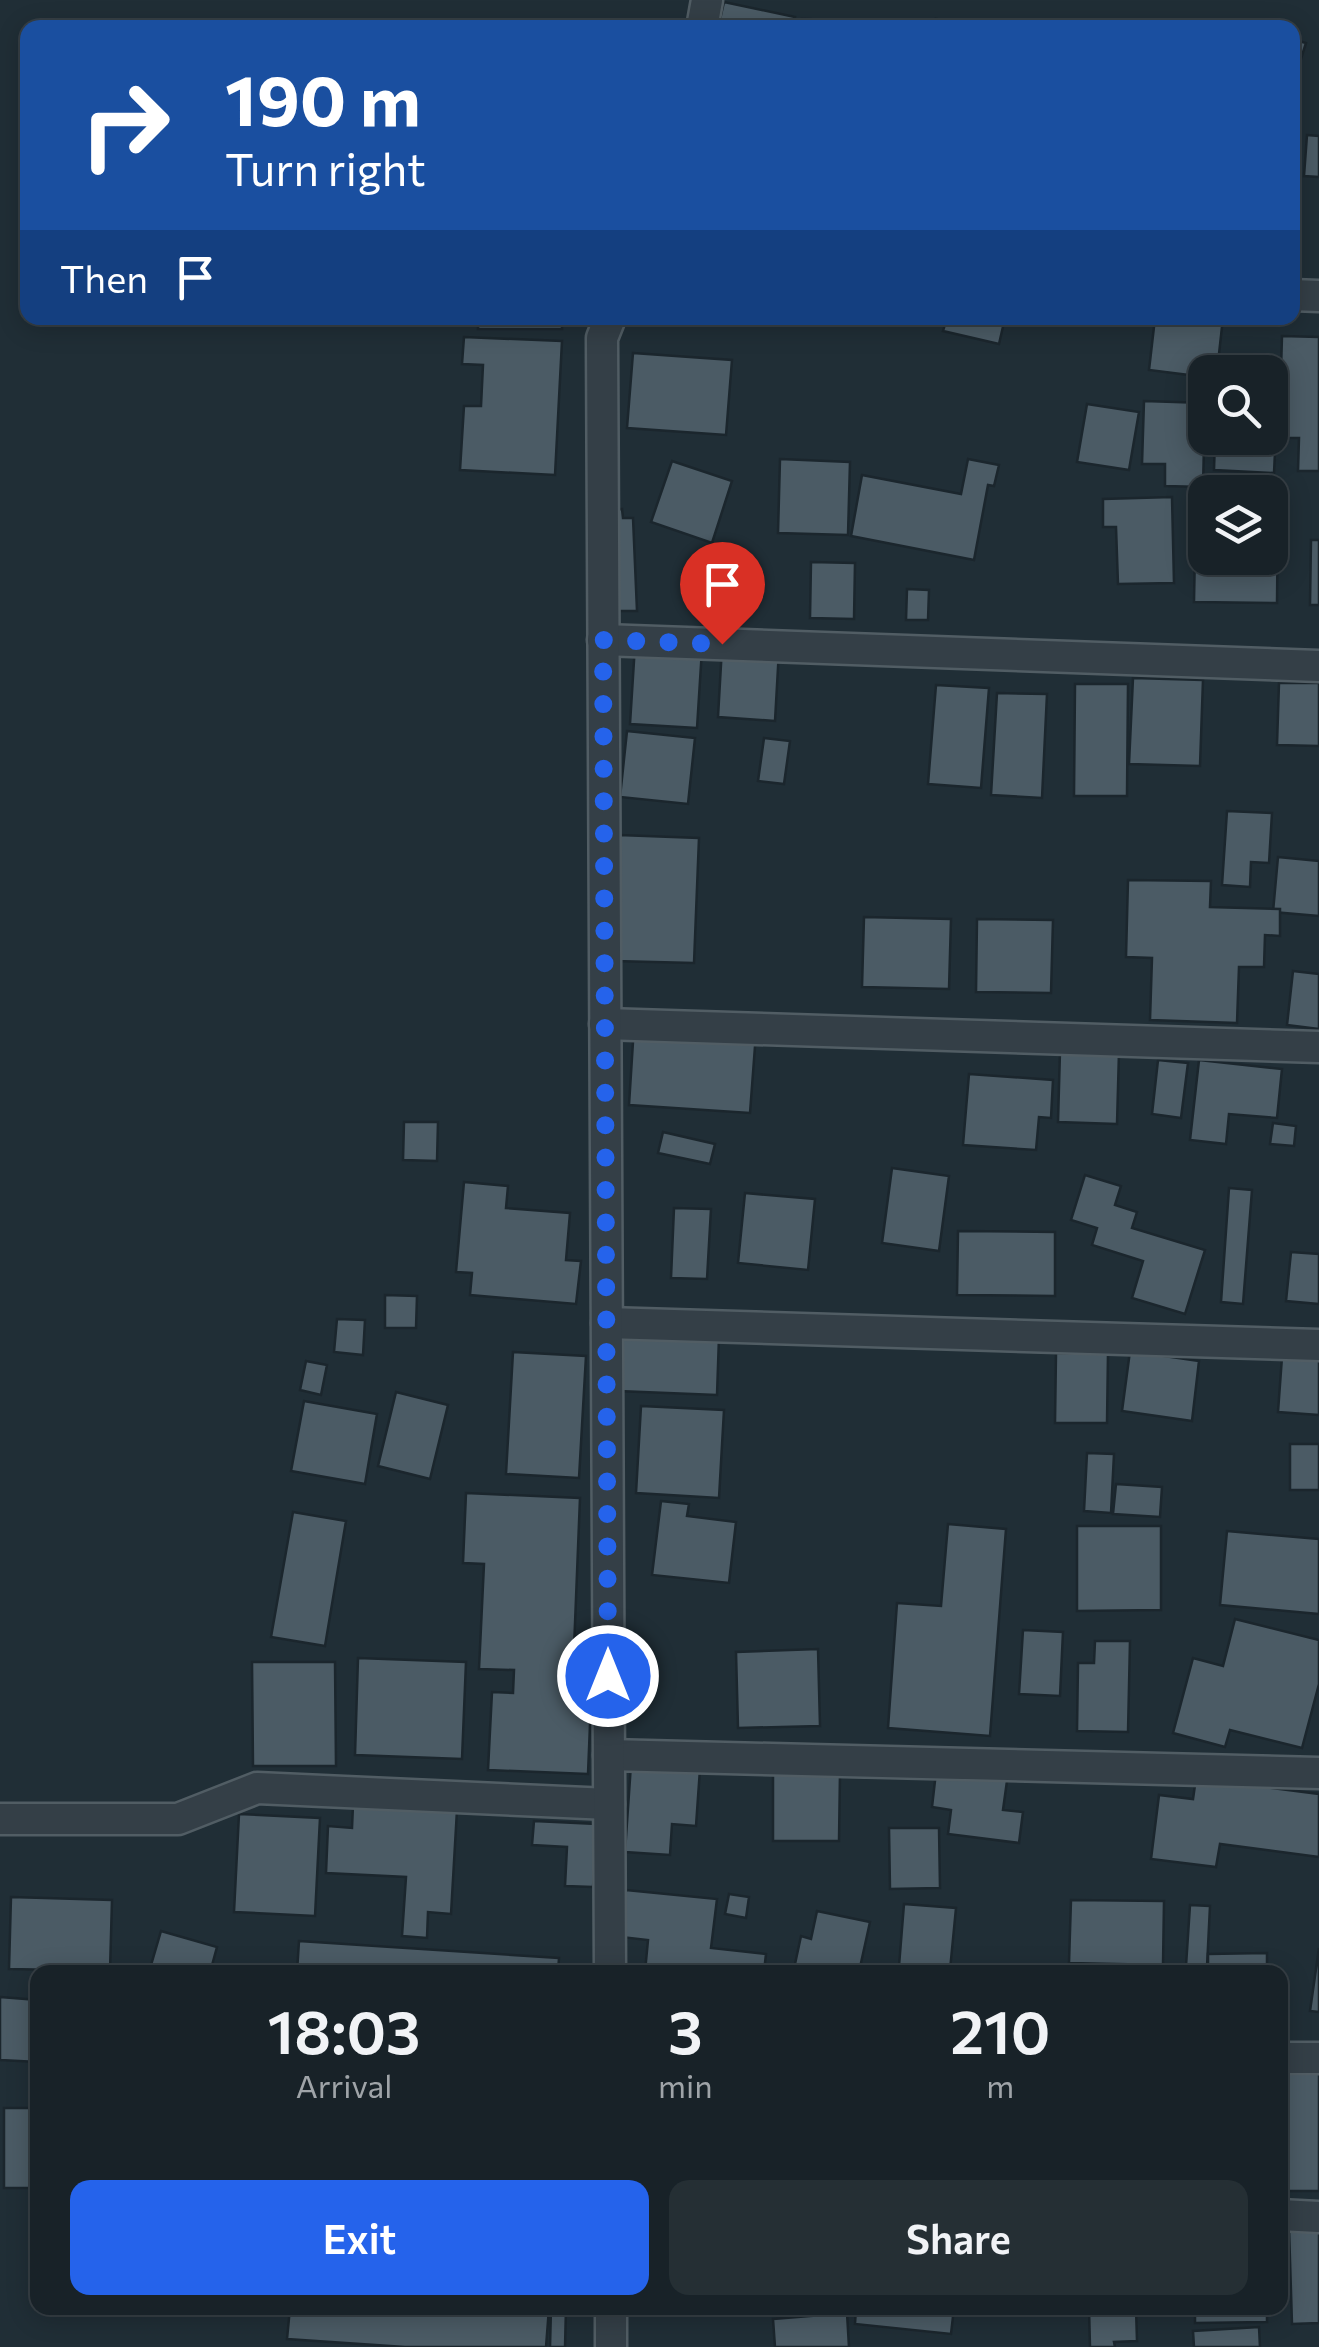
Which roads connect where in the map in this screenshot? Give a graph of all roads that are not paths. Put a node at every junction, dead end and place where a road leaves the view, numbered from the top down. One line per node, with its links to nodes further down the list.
1 (607, 325): 2 (street)
2 (603, 640): 3 (street); 4 (street)
3 (1319, 666)
4 (605, 1024): 5 (street); 6 (street)
5 (1319, 1047)
6 (607, 1324): 7 (street); 8 (street)
7 (1319, 1345)
8 (609, 1755): 9 (street); 10 (street)
9 (1319, 1773)
10 (609, 1804): 11 (street); 12 (street)
11 (0, 1819)
12 (610, 1965)
13 (1288, 2058): 14 (street)
14 (1319, 2058)
15 (1288, 2215): 16 (street)
16 (1319, 2216)
17 (611, 2315): 18 (street)
18 (612, 2347)

